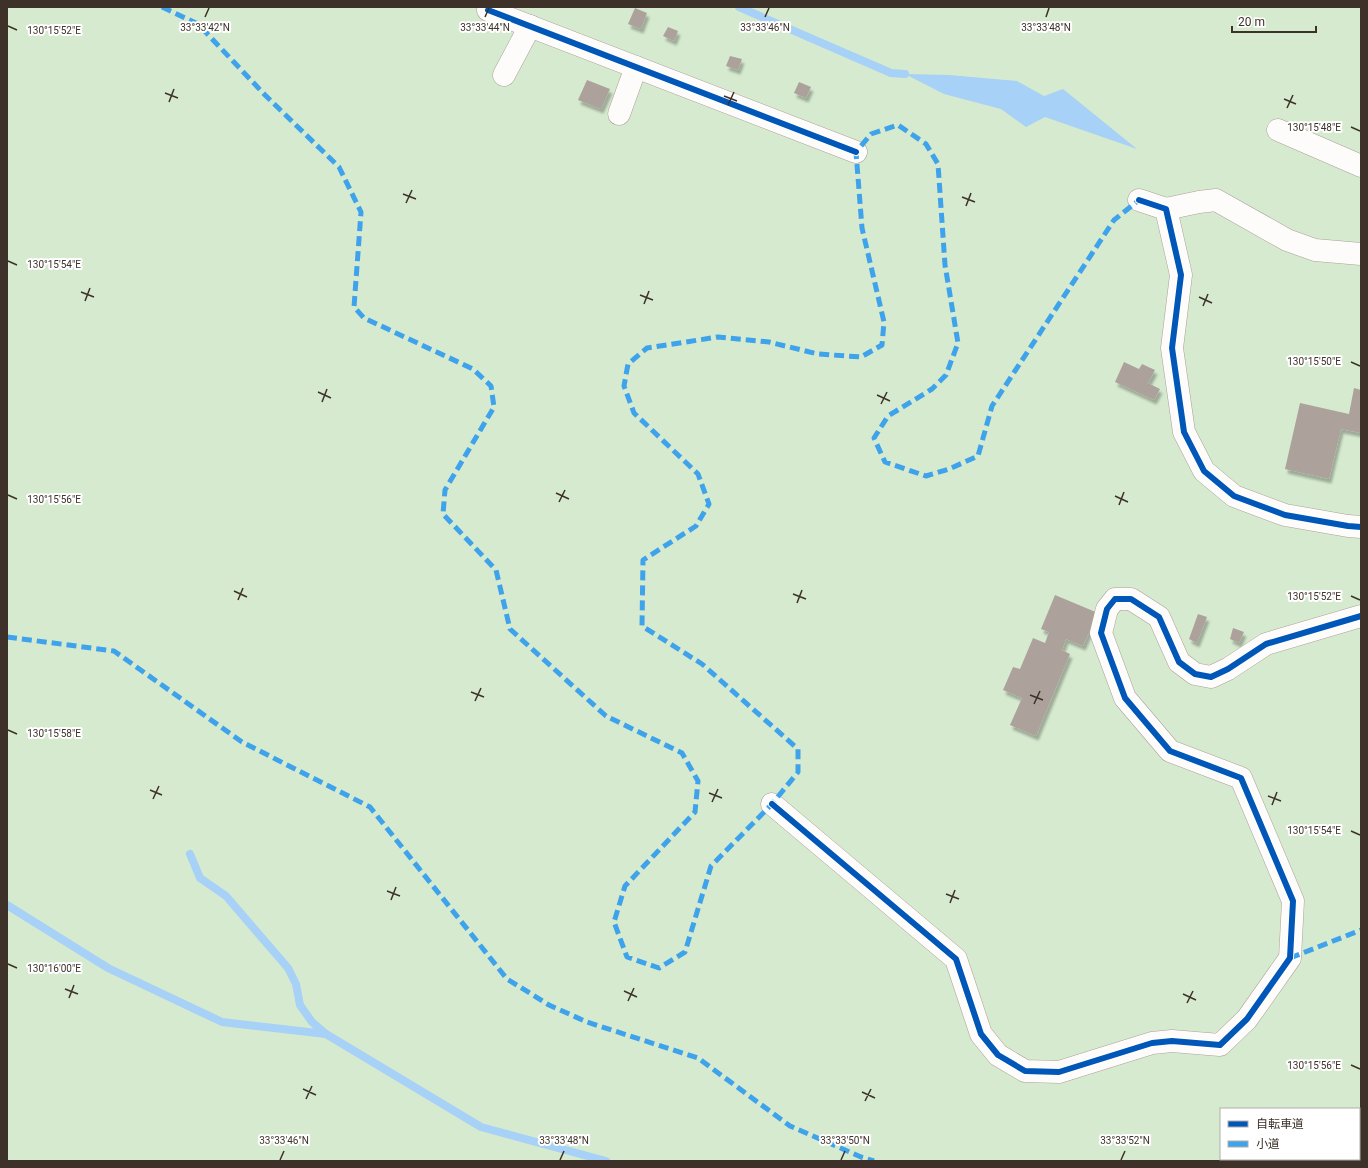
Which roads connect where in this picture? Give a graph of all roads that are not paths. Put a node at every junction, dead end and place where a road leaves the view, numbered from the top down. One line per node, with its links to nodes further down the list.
1 (488, 10): 2 (street)
2 (530, 26): 3 (street); 4 (street)
3 (636, 67): 5 (street); 7 (street)
4 (504, 75)
5 (619, 114)
6 (1278, 130): 8 (street)
7 (856, 152)
8 (1361, 166)
9 (1139, 200): 10 (street)
10 (1166, 209): 11 (street); 12 (street)
11 (1361, 254)
12 (1361, 527)
13 (1361, 616): 14 (street)
14 (772, 804)

